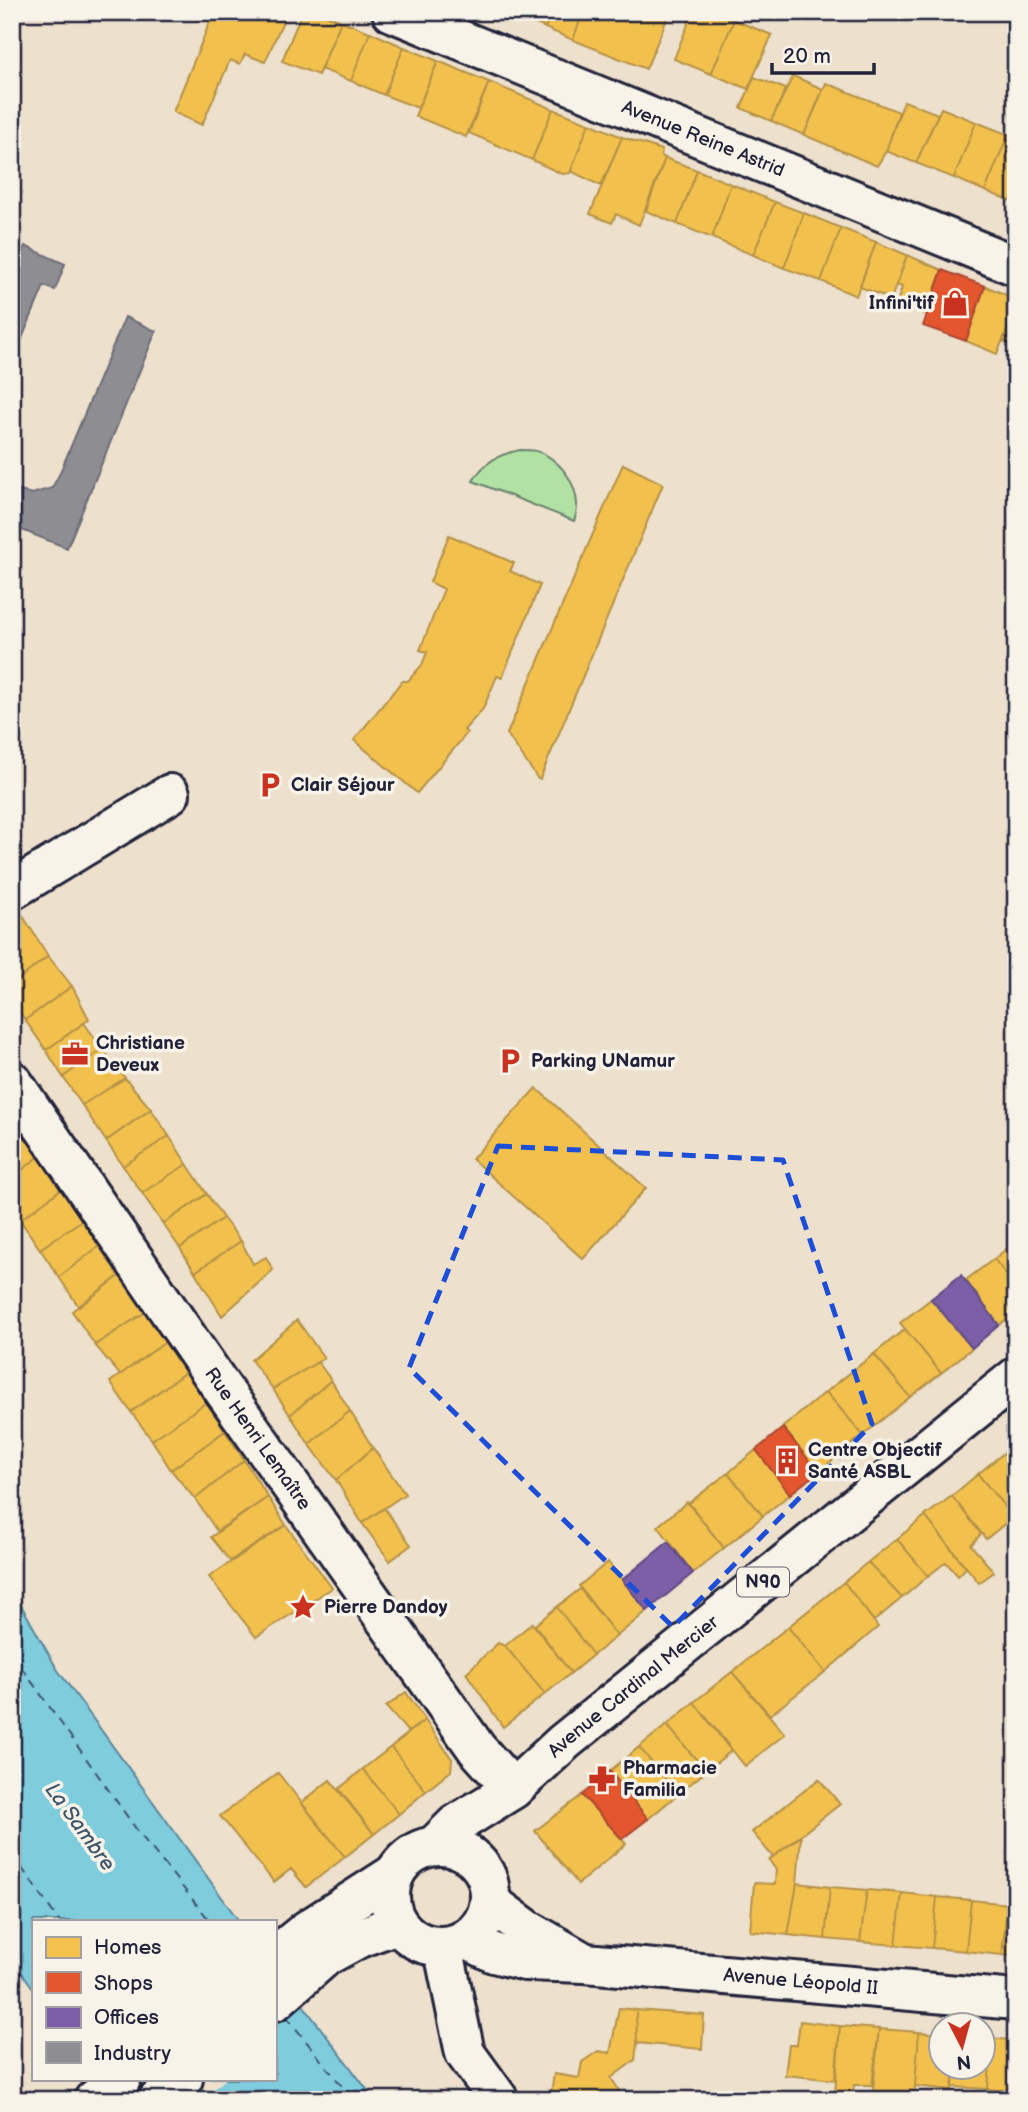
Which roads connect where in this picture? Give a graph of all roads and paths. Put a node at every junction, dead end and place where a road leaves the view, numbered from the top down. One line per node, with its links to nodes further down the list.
1 (392, 12): 2 (main road, Avenue Reine Astrid)
2 (1016, 266)
3 (170, 794): 4 (main road)
4 (12, 890)
5 (12, 1081): 7 (main road, Rue Henri Lemaître)
6 (1016, 1377): 7 (main road, Avenue Cardinal Mercier / N90)
7 (513, 1788): 8 (main road, Avenue Cardinal Mercier / N90); 9 (main road, Avenue Cardinal Mercier / N90)
8 (434, 1846): 9 (main road); 10 (main road, N90)
9 (476, 1861): 11 (main road)
10 (394, 1874): 12 (main road); 14 (main road, N90)
11 (490, 1902): 13 (main road); 15 (main road, Avenue Léopold II)
12 (397, 1924): 13 (main road); 14 (main road, N90)
13 (455, 1942): 15 (main road, Avenue Léopold II); 24 (main road)
14 (299, 1951): 16 (main road, N90)
15 (585, 1963): 17 (main road, Avenue Léopold II)
16 (276, 1999)
17 (1016, 2000)
18 (120, 2080): 21 (main road)
19 (155, 2080): 22 (main road)
20 (182, 2080): 23 (main road)
21 (94, 2100)
22 (132, 2100)
23 (158, 2100)
24 (499, 2100)

